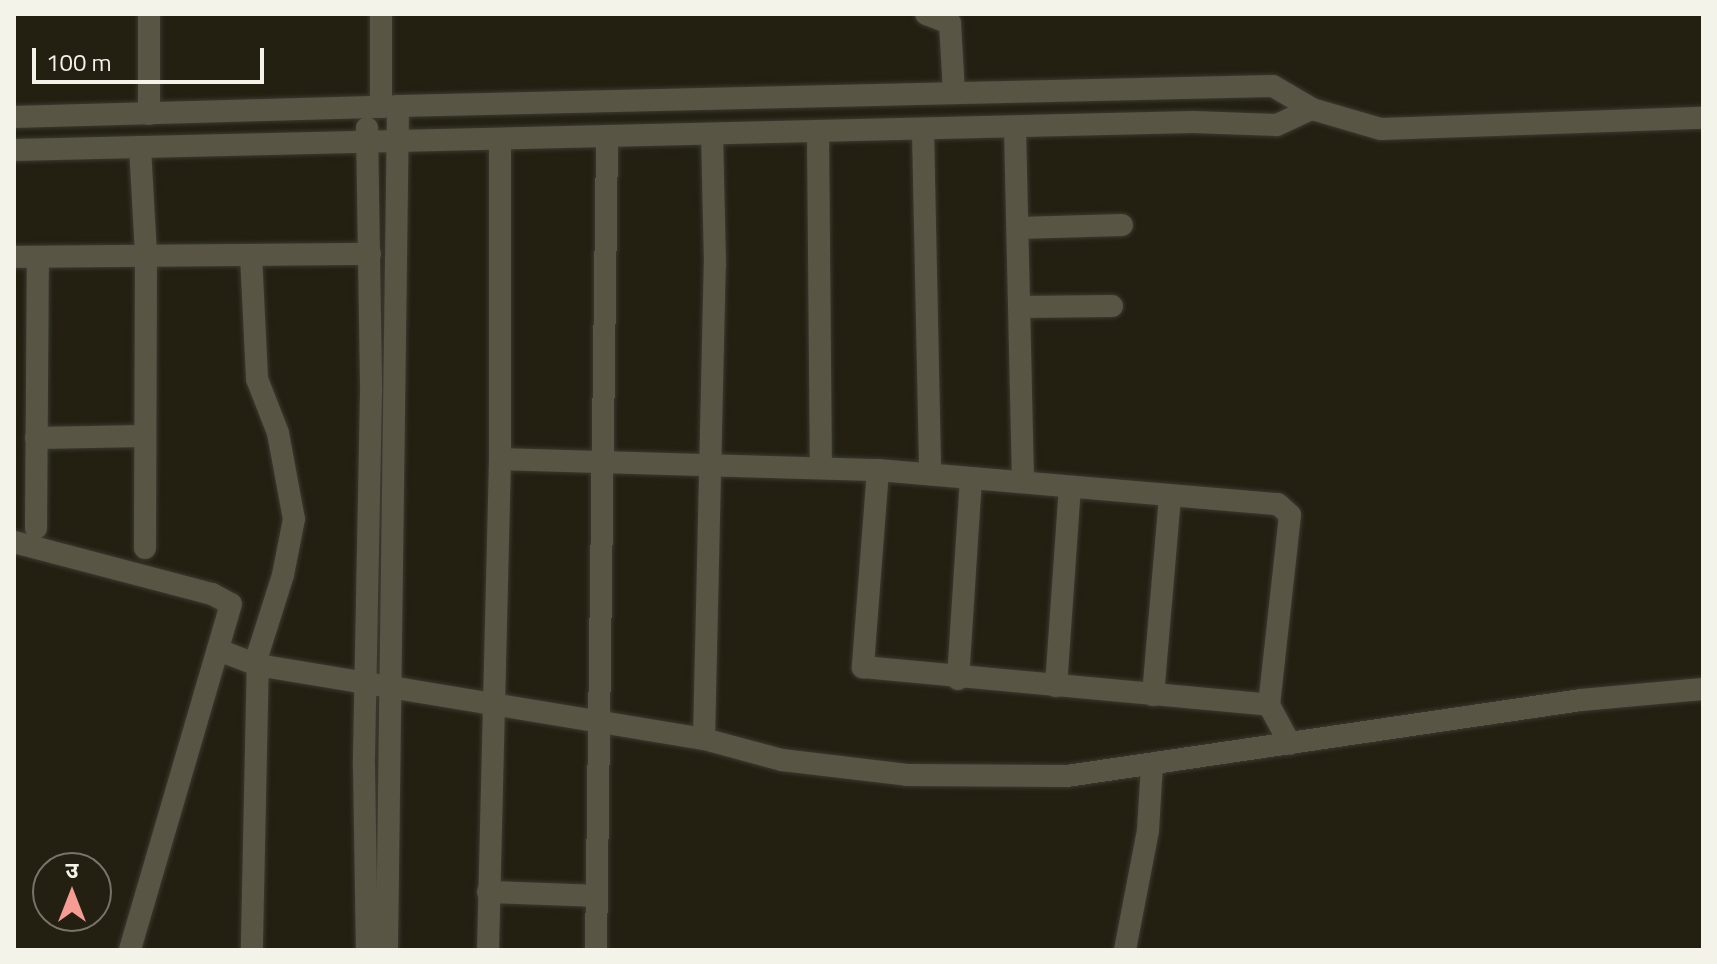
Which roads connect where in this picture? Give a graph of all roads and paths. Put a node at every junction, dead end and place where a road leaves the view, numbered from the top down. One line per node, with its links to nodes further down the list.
1 (149, 14): 8 (street)
2 (381, 14): 6 (street)
3 (926, 14): 4 (street)
4 (952, 18): 5 (street)
5 (954, 93): 6 (street); 7 (street)
6 (382, 107): 8 (street); 17 (street); 18 (street)
7 (1312, 109): 10 (street); 11 (street)
8 (149, 114): 9 (street)
9 (14, 117)
10 (1703, 118)
11 (1015, 128): 12 (street); 22 (street)
12 (923, 130): 13 (street); 37 (street)
13 (818, 133): 14 (street); 35 (street)
14 (712, 136): 15 (street); 34 (street)
15 (607, 138): 16 (street); 33 (street)
16 (500, 140): 18 (street); 32 (street)
17 (367, 141): 18 (street); 19 (street); 23 (street)
18 (398, 141): 50 (street)
19 (140, 147): 20 (street); 25 (street)
20 (14, 150)
21 (1122, 225): 22 (street)
22 (1019, 228): 29 (street)
23 (370, 254): 24 (street); 48 (street)
24 (251, 255): 25 (street); 46 (street)
25 (146, 256): 27 (street); 30 (street)
26 (14, 257): 27 (street)
27 (38, 257): 31 (street)
28 (1112, 306): 29 (street)
29 (1019, 307): 39 (street)
30 (145, 436): 31 (street); 44 (street)
31 (36, 438): 42 (street)
32 (500, 459): 33 (street); 53 (street)
33 (606, 461): 34 (street); 55 (street)
34 (711, 462): 35 (street); 56 (street)
35 (821, 467): 36 (street)
36 (878, 470): 37 (street); 47 (street)
37 (930, 474): 38 (street)
38 (971, 479): 39 (street); 47 (street)
39 (1023, 481): 40 (street)
40 (1070, 488): 41 (street); 49 (street)
41 (1170, 496): 52 (street); 54 (street)
42 (36, 528)
43 (14, 542): 45 (street)
44 (145, 548)
45 (221, 651): 46 (street); 61 (street)
46 (257, 665): 48 (street); 62 (street)
47 (958, 679): 49 (street)
48 (365, 683): 50 (street); 63 (street)
49 (1056, 686): 52 (street)
50 (393, 688): 53 (street); 64 (street)
51 (1703, 689): 57 (street)
52 (1153, 695): 54 (street)
53 (492, 702): 55 (street); 59 (street)
54 (1269, 705): 57 (street)
55 (599, 722): 56 (street); 60 (street)
56 (704, 739): 58 (street)
57 (1290, 744): 58 (street)
58 (1152, 765): 67 (street)
59 (488, 892): 60 (street); 65 (street)
60 (596, 896): 66 (street)
61 (130, 950)
62 (252, 950)
63 (367, 950)
64 (387, 950)
65 (488, 950)
66 (596, 950)
67 (1125, 950)

